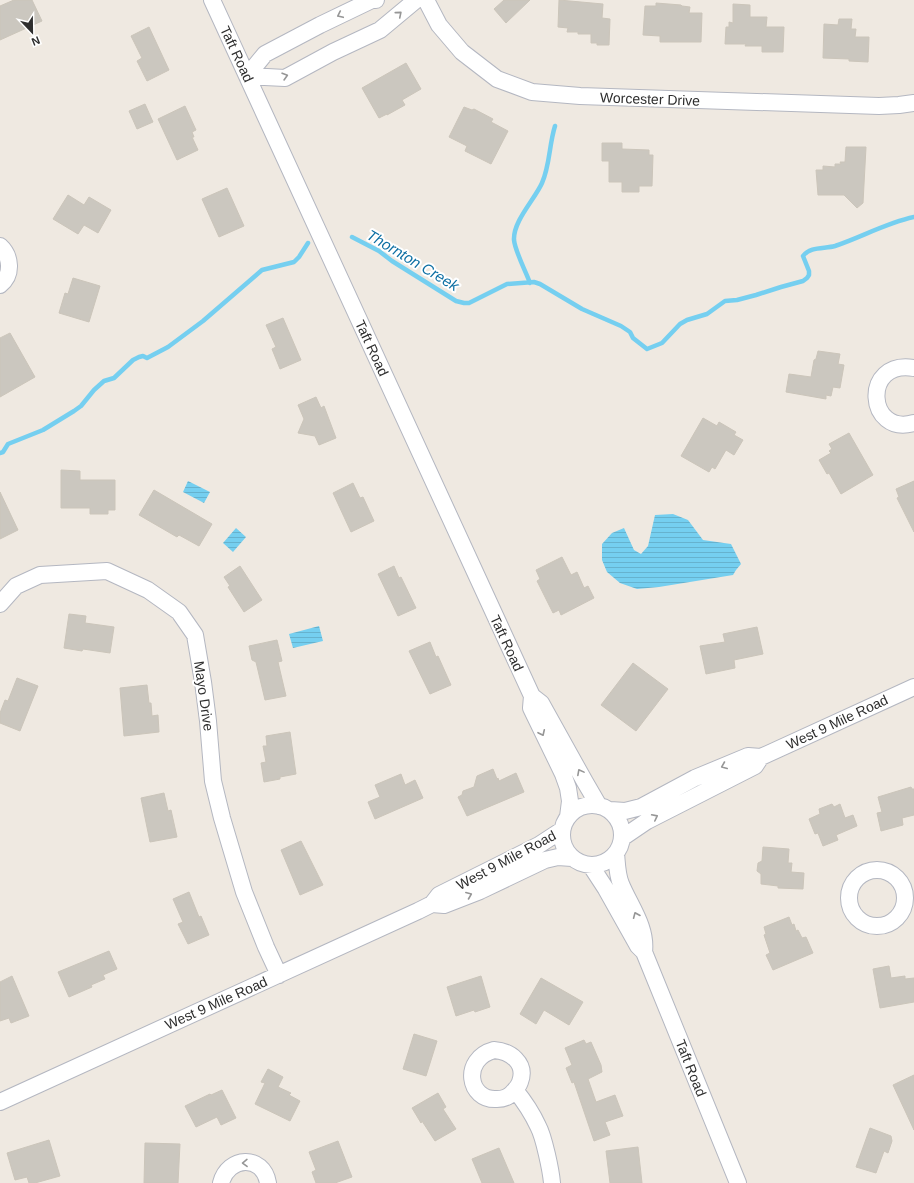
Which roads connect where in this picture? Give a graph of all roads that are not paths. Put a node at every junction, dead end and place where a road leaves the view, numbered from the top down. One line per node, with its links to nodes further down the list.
1 (212, 0): 5 (street, Taft Road)
2 (376, 0): 5 (street, one-way to 5)
3 (416, 0): 5 (street, one-way to 3)
4 (426, 0): 6 (street, Worcester Drive)
5 (247, 76): 13 (street, Taft Road)
6 (914, 103)
7 (0, 246): 8 (street)
8 (0, 285)
9 (914, 368): 10 (street)
10 (914, 423)
11 (0, 604): 23 (street, Mayo Drive)
12 (914, 687): 14 (street, West 9 Mile Road)
13 (532, 696): 15 (street, Taft Road, one-way to 13); 16 (street, Taft Road, one-way to 16)
14 (760, 757): 15 (street, West 9 Mile Road, one-way to 15); 17 (street, West 9 Mile Road, one-way to 14)
15 (605, 808): 16 (street); 17 (street)
16 (565, 823): 19 (street); 21 (street, West 9 Mile Road)
17 (622, 838): 18 (street)
18 (616, 853): 20 (street); 22 (street, Taft Road, one-way to 18)
19 (572, 858): 20 (street); 21 (street, West 9 Mile Road, one-way to 19)
20 (591, 866): 22 (street, Taft Road)
21 (432, 904): 23 (street, West 9 Mile Road)
22 (644, 952): 29 (street, Taft Road)
23 (278, 975): 25 (street, West 9 Mile Road)
24 (515, 1090): 28 (street)
25 (0, 1102)
26 (221, 1183): 27 (street, one-way to 26)
27 (268, 1183)
28 (552, 1183)
29 (738, 1183)

